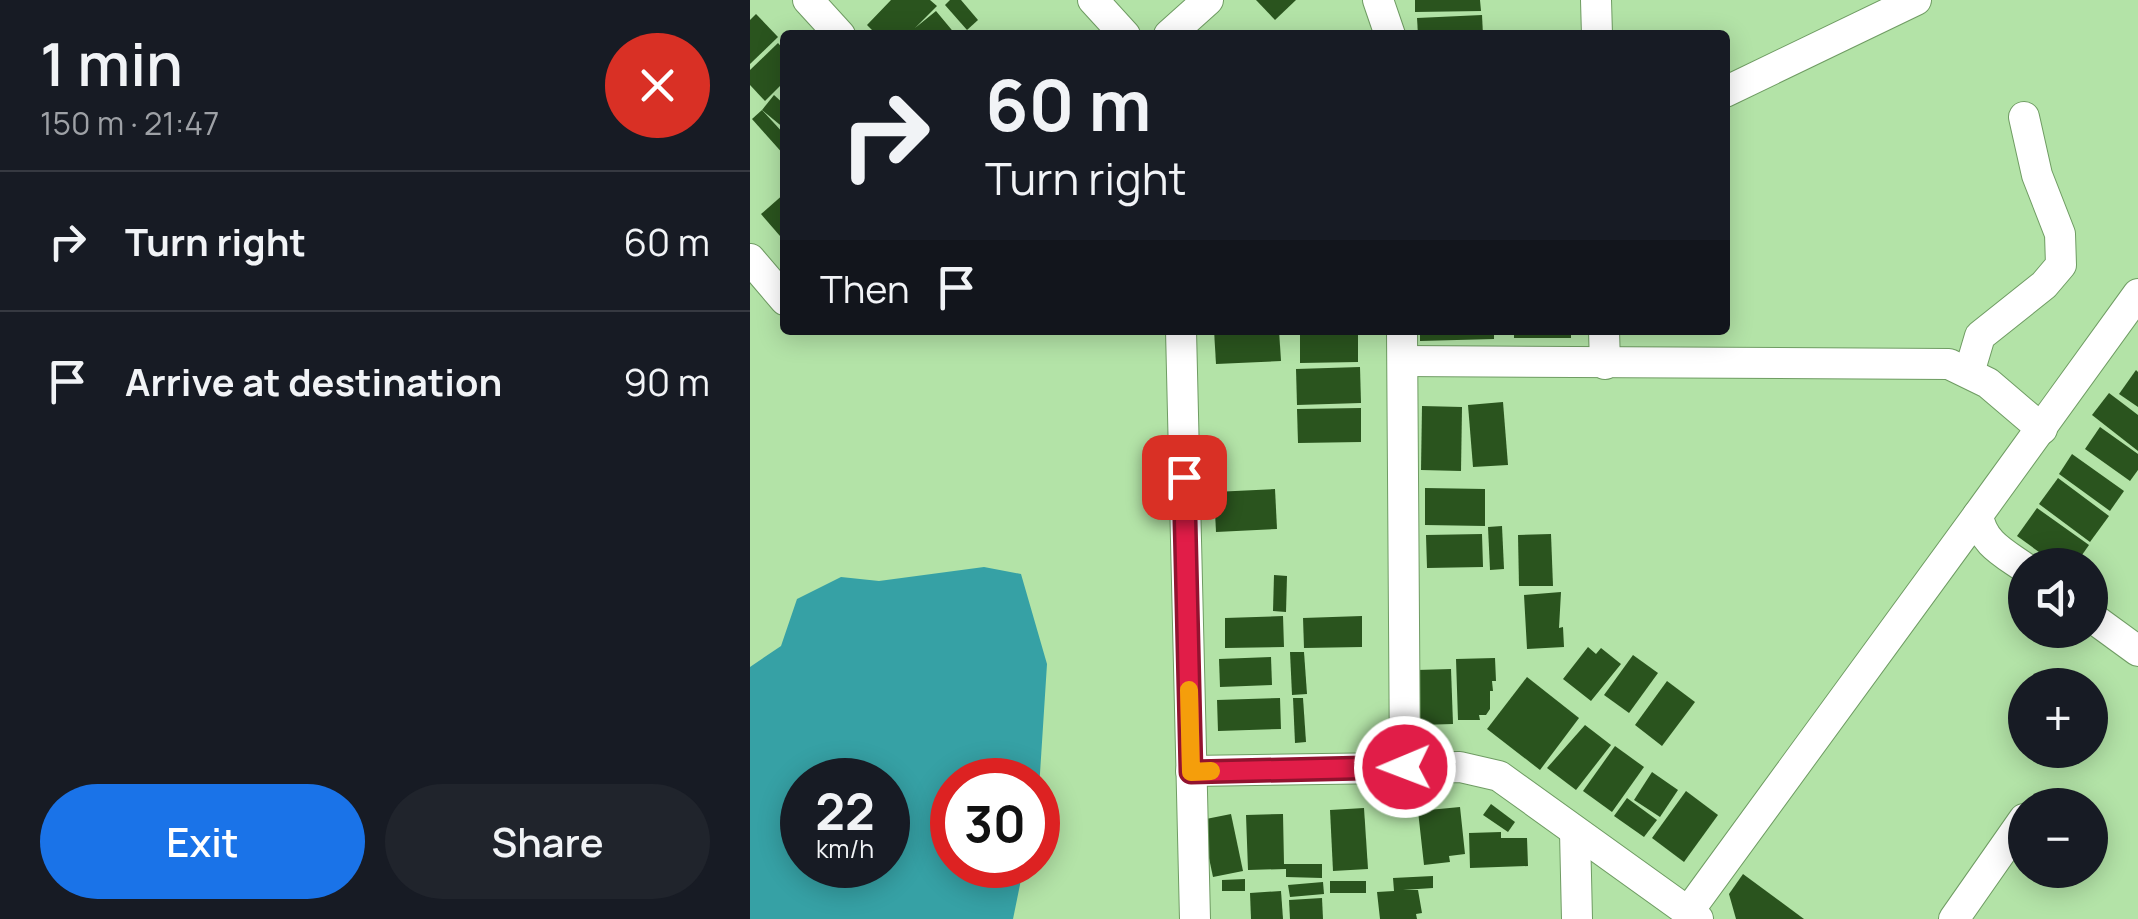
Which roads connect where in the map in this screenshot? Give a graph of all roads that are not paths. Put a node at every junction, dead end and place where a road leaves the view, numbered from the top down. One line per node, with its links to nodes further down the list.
1 (808, 0): 7 (street)
2 (1093, 0): 8 (street)
3 (1208, 0): 9 (street)
4 (1378, 0): 10 (street)
5 (1596, 0): 11 (street)
6 (1916, 0): 12 (street)
7 (835, 30)
8 (1121, 30)
9 (1175, 30)
10 (1388, 30)
11 (1597, 30)
12 (1730, 90)
13 (2024, 117): 22 (street)
14 (750, 259): 15 (street)
15 (780, 294)
16 (2138, 294): 23 (street)
17 (1181, 335): 29 (street)
18 (1402, 335): 20 (street)
19 (1604, 335): 21 (street)
20 (1404, 361): 21 (street); 28 (street)
21 (1605, 364): 22 (street)
22 (1969, 372): 23 (street)
23 (2042, 429): 24 (street)
24 (1978, 516): 25 (street); 32 (street)
25 (2008, 556)
26 (2108, 629): 27 (street)
27 (2138, 651)
28 (1405, 767): 29 (street); 30 (street)
29 (1191, 772): 33 (street)
30 (1575, 832): 32 (street); 34 (street)
31 (2008, 842): 35 (street)
32 (1693, 915)
33 (1194, 919)
34 (1577, 919)
35 (1954, 919)

